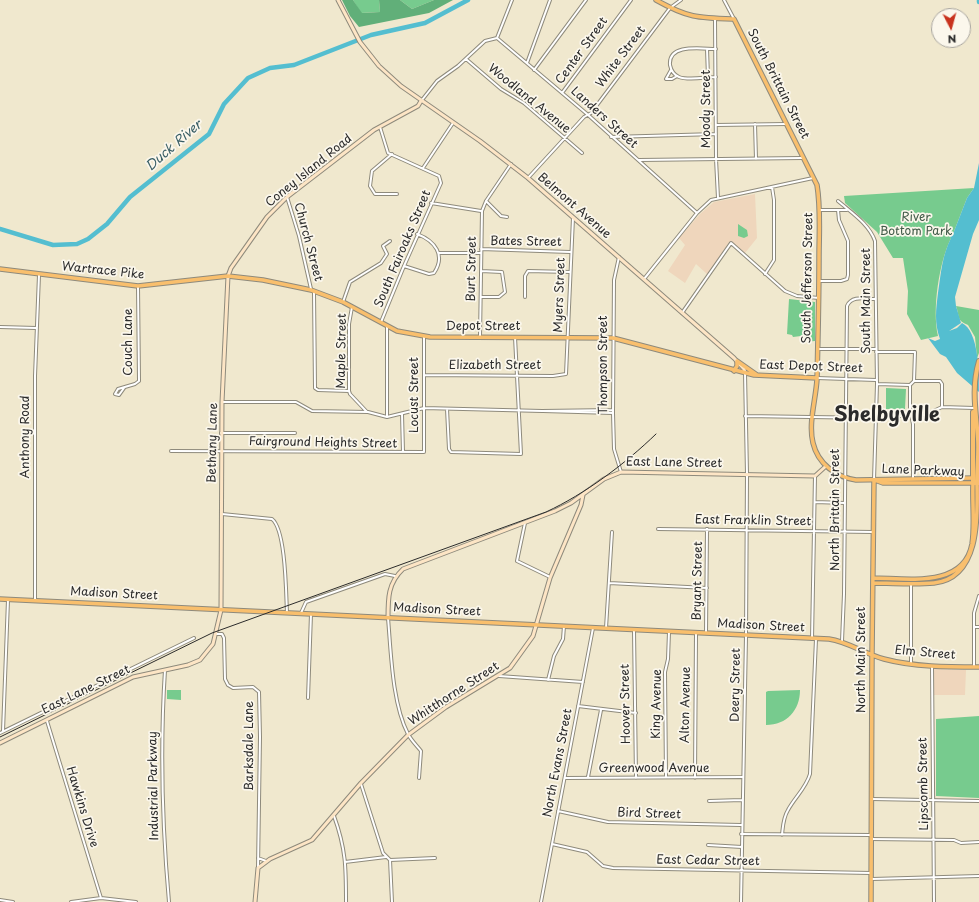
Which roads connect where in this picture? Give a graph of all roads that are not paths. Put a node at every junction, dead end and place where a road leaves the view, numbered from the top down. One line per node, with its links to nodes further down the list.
1 (338, 0): 23 (street, Belmont Avenue)
2 (512, 0): 12 (street)
3 (550, 0): 16 (street)
4 (586, 0): 17 (street)
5 (631, 0): 22 (street, Center Street)
6 (656, 0): 9 (main road)
7 (681, 0): 9 (street, White Street)
8 (724, 0): 10 (street, South Brittain Street)
9 (670, 8): 11 (main road); 24 (street, White Street)
10 (734, 19): 11 (main road); 27 (main road, South Brittain Street)
11 (715, 20): 14 (street, Moody Street)
12 (497, 38): 15 (street); 16 (street, Landers Street)
13 (707, 48): 14 (street); 18 (street); 21 (street)
14 (716, 49): 20 (street, Moody Street)
15 (466, 59): 23 (street); 32 (street, Woodland Avenue)
16 (527, 63): 17 (street, Landers Street)
17 (534, 70): 22 (street, Landers Street)
18 (671, 70): 19 (street); 19 (street)
19 (677, 76): 21 (street)
20 (716, 76): 21 (street); 28 (street, Moody Street)
21 (708, 77)
22 (562, 93): 24 (street, Landers Street)
23 (421, 101): 25 (street, Belmont Avenue); 29 (street, Coney Island Road)
24 (587, 114): 31 (street, Landers Street); 32 (street, White Street)
25 (453, 123): 39 (street, Belmont Avenue); 40 (street)
26 (755, 124): 27 (street); 28 (street); 37 (street)
27 (788, 124): 35 (main road, South Brittain Street)
28 (716, 125): 30 (street, Moody Street)
29 (380, 127): 34 (street); 45 (street, Coney Island Road)
30 (716, 134): 31 (street); 36 (street, Moody Street)
31 (610, 136): 38 (street, Landers Street)
32 (564, 139): 33 (street, Woodland Avenue); 41 (street, White Street)
33 (582, 152)
34 (392, 154): 40 (street); 44 (street)
35 (804, 158): 37 (street); 42 (main road, South Brittain Street)
36 (716, 159): 37 (street); 38 (street); 46 (street, Moody Street)
37 (756, 159)
38 (638, 160): 54 (street, Landers Street)
39 (511, 164): 41 (street, Belmont Avenue); 47 (street, Burt Street)
40 (423, 168): 49 (street, South Fairoaks Street)
41 (528, 178): 56 (street, Belmont Avenue)
42 (814, 178): 43 (street); 50 (main road, South Jefferson Street)
43 (772, 186): 46 (street); 69 (street)
44 (397, 194)
45 (287, 197): 70 (street, Coney Island Road); 74 (street, Church Street)
46 (718, 198): 54 (street)
47 (486, 201): 53 (street, Burt Street); 55 (street)
48 (838, 201): 52 (street, South Main Street)
49 (431, 203): 53 (street); 57 (street, South Fairoaks Street)
50 (820, 210): 51 (street); 72 (main road, South Jefferson Street)
51 (838, 210): 52 (street); 72 (street)
52 (848, 210): 78 (street, South Main Street)
53 (482, 211): 59 (street, Burt Street)
54 (697, 213): 71 (street)
55 (507, 216)
56 (573, 217): 60 (street, Myers Street); 63 (street, Belmont Avenue)
57 (417, 234): 61 (street); 64 (street, South Fairoaks Street)
58 (390, 241): 79 (street)
59 (481, 250): 60 (street, Bates Street); 62 (street, Burt Street)
60 (570, 252): 67 (street, Myers Street)
61 (439, 253): 62 (street, Bates Street); 64 (street)
62 (481, 253): 66 (street, Burt Street)
63 (619, 257): 71 (street, Belmont Avenue); 90 (street, Thompson Street)
64 (404, 266): 82 (street, South Fairoaks Street)
65 (0, 269): 68 (main road, Wartrace Pike)
66 (481, 271): 75 (street, Burt Street); 75 (street)
67 (570, 272): 76 (street); 87 (street, Myers Street)
68 (39, 274): 73 (main road, Wartrace Pike); 85 (street, Anthony Road)
69 (765, 274): 77 (street); 81 (street)
70 (228, 276): 73 (main road, Wartrace Pike); 74 (main road, Depot Street); 111 (street, Bethany Lane)
71 (644, 279): 81 (street, Belmont Avenue)
72 (819, 281): 77 (main road, South Jefferson Street)
73 (138, 286): 109 (street, Couch Lane)
74 (312, 291): 79 (main road, Depot Street); 110 (street, Church Street)
75 (481, 297): 88 (street, Burt Street)
76 (525, 297)
77 (819, 298): 91 (main road, South Jefferson Street)
78 (875, 299): 92 (street, South Main Street); 93 (street)
79 (343, 302): 80 (main road, Depot Street)
80 (352, 307): 82 (main road, Depot Street); 110 (street, Maple Street)
81 (682, 313): 95 (street, Belmont Avenue)
82 (381, 323): 84 (main road, Depot Street)
83 (0, 327): 85 (street)
84 (387, 327): 86 (main road, Depot Street); 121 (street)
85 (36, 328): 166 (street, Anthony Road)
86 (424, 337): 88 (main road, Depot Street); 100 (street, Locust Street)
87 (568, 337): 89 (main road, Depot Street); 90 (main road, Depot Street); 99 (street, Myers Street)
88 (480, 338): 89 (main road, Depot Street)
89 (515, 338): 101 (street)
90 (613, 338): 97 (main road, Depot Street); 118 (street, Thompson Street)
91 (818, 349): 93 (street); 103 (main road, South Jefferson Street)
92 (876, 349): 93 (street); 94 (street, South Main Street)
93 (847, 350): 104 (street)
94 (876, 352): 105 (street, South Main Street); 106 (street)
95 (737, 361): 97 (main road); 98 (street, Belmont Avenue); 102 (main road)
96 (979, 361): 114 (highway)
97 (734, 371): 98 (main road, Depot Street)
98 (745, 373): 102 (main road, East Depot Street); 120 (street, Deery Street)
99 (566, 374): 101 (street, Elizabeth Street)
100 (424, 375): 101 (street, Elizabeth Street); 113 (street, Locust Street)
101 (517, 375): 116 (street)
102 (758, 376): 103 (main road, East Depot Street)
103 (817, 378): 104 (street, East Depot Street); 122 (main road, South Jefferson Street)
104 (846, 379): 105 (street, East Depot Street); 124 (street, North Brittain Street)
105 (876, 380): 107 (street, South Main Street)
106 (914, 381): 108 (street); 112 (street)
107 (877, 384): 108 (street); 125 (street, North Main Street)
108 (910, 385): 123 (street)
109 (124, 388)
110 (349, 391): 117 (street, Maple Street)
111 (222, 402): 117 (street); 126 (street, Bethany Lane)
112 (942, 407): 114 (street); 123 (street)
113 (424, 408): 115 (street); 119 (street); 131 (street, Locust Street)
114 (974, 408): 128 (highway)
115 (447, 409): 116 (street); 116 (street)
116 (519, 410): 118 (street)
117 (368, 412): 121 (street)
118 (613, 412): 134 (street, Thompson Street)
119 (402, 414): 121 (street); 132 (street)
120 (745, 416): 122 (street); 135 (street, Deery Street)
121 (387, 417)
122 (813, 417): 124 (street); 133 (main road, South Jefferson Street)
123 (912, 417): 125 (street); 139 (street)
124 (846, 418): 125 (street); 137 (street, North Brittain Street)
125 (876, 418): 138 (street, North Main Street)
126 (222, 433): 127 (street); 130 (street, Bethany Lane)
127 (295, 433)
128 (977, 447): 140 (highway)
129 (171, 451): 130 (street, Fairground Heights Street)
130 (221, 451): 132 (street, Fairground Heights Street); 144 (street, Bethany Lane)
131 (424, 452): 132 (street, Fairground Heights Street)
132 (403, 453)
133 (826, 466): 136 (street); 137 (main road)
134 (621, 472): 135 (street, East Lane Street); 141 (street, East Lane Street)
135 (746, 474): 136 (street, East Lane Street); 148 (street, Deery Street)
136 (815, 476): 142 (street)
137 (845, 478): 138 (main road); 143 (street, North Brittain Street)
138 (874, 480): 139 (main road, Lane Parkway); 154 (main road, North Main Street)
139 (913, 480): 140 (main road, Lane Parkway)
140 (976, 481): 151 (main road); 152 (main road)
141 (582, 495): 145 (street, East Lane Street); 156 (street, Whitthorne Street)
142 (814, 502): 143 (street); 149 (street)
143 (845, 503): 150 (street, North Brittain Street)
144 (221, 514): 167 (street, Bethany Lane); 168 (street)
145 (525, 523): 155 (street, East Lane Street); 156 (street)
146 (658, 529): 147 (street, East Franklin Street)
147 (708, 529): 148 (street, East Franklin Street); 162 (street, Bryant Street)
148 (746, 530): 149 (street, East Franklin Street); 183 (street, Deery Street)
149 (814, 531): 150 (street, East Franklin Street); 185 (street)
150 (844, 531): 154 (street, East Franklin Street); 186 (street, North Brittain Street)
151 (972, 531): 152 (street); 158 (main road)
152 (978, 531): 161 (main road)
153 (612, 532): 159 (street)
154 (873, 532): 157 (main road, North Main Street)
155 (395, 576): 169 (street, East Lane Street); 171 (street)
156 (550, 578): 172 (street, Whitthorne Street)
157 (873, 578): 158 (main road); 160 (main road, North Main Street)
158 (912, 578): 161 (street)
159 (609, 583): 162 (street); 177 (street)
160 (873, 583): 161 (main road); 187 (main road, North Main Street)
161 (911, 583): 188 (street)
162 (708, 588): 181 (street, Bryant Street)
163 (979, 596): 174 (street)
164 (0, 599): 165 (main road, Madison Street)
165 (8, 599): 166 (main road, Madison Street); 201 (street)
166 (35, 600): 167 (main road, Madison Street)
167 (221, 610): 168 (main road, Madison Street); 182 (street, East Lane Street)
168 (287, 613): 169 (main road, Madison Street)
169 (301, 614): 170 (main road, Madison Street)
170 (311, 614): 171 (main road, Madison Street); 196 (street)
171 (388, 618): 172 (main road, Madison Street); 203 (street)
172 (536, 625): 173 (main road, Madison Street); 193 (street, Whitthorne Street)
173 (564, 626): 176 (main road, Madison Street); 194 (street)
174 (974, 627): 175 (street); 190 (street)
175 (979, 627)
176 (593, 628): 177 (main road, Madison Street); 195 (street, North Evans Street)
177 (606, 628): 178 (main road, Madison Street)
178 (634, 630): 179 (main road, Madison Street); 199 (street, Hoover Street)
179 (669, 632): 180 (main road, Madison Street); 205 (street, King Avenue)
180 (696, 633): 181 (main road, Madison Street); 210 (street, Alton Avenue)
181 (706, 633): 183 (main road, Madison Street)
182 (216, 634): 192 (street, East Lane Street); 230 (street, Barksdale Lane)
183 (746, 636): 185 (main road, Madison Street); 211 (street, Deery Street)
184 (194, 638): 201 (street)
185 (814, 639): 186 (main road, Madison Street); 222 (street)
186 (842, 641): 187 (main road, Madison Street)
187 (872, 653): 188 (main road, Elm Street); 213 (main road, North Main Street)
188 (911, 664): 189 (main road, Elm Street)
189 (932, 666): 190 (main road, Elm Street); 214 (street, Lipscomb Street)
190 (974, 667): 191 (main road, Elm Street)
191 (979, 667)
192 (165, 670): 200 (street, East Lane Street); 246 (street, Industrial Parkway)
193 (499, 676): 194 (street); 203 (street, Whitthorne Street)
194 (548, 680): 195 (street)
195 (583, 682): 197 (street, North Evans Street)
196 (308, 698)
197 (578, 706): 198 (street); 207 (street, North Evans Street)
198 (601, 710): 199 (street); 208 (street)
199 (636, 713): 209 (street, Hoover Street)
200 (46, 720): 204 (street, East Lane Street); 241 (street, Hawkins Drive)
201 (4, 731): 202 (street)
202 (0, 733)
203 (408, 735): 206 (street); 212 (street, Whitthorne Street)
204 (0, 743)
205 (666, 777): 209 (street, Greenwood Avenue); 210 (street, Greenwood Avenue)
206 (419, 778)
207 (565, 778): 208 (street, Greenwood Avenue); 218 (street, North Evans Street)
208 (588, 778): 209 (street, Greenwood Avenue)
209 (636, 778)
210 (694, 778): 211 (street, Greenwood Avenue)
211 (742, 778): 215 (street, Deery Street)
212 (361, 783): 219 (street, Whitthorne Street); 229 (street)
213 (872, 799): 214 (street); 223 (main road, North Main Street)
214 (932, 799): 217 (street); 224 (street, Lipscomb Street)
215 (742, 800): 216 (street); 220 (street, Deery Street)
216 (709, 801)
217 (979, 801)
218 (558, 811): 220 (street, Bird Street); 226 (street, North Evans Street)
219 (334, 816): 233 (street, Whitthorne Street); 234 (street)
220 (742, 825): 221 (street, Deery Street)
221 (741, 834): 222 (street); 228 (street, Deery Street)
222 (782, 835): 223 (street)
223 (871, 837): 224 (street); 237 (main road, North Main Street)
224 (934, 840): 225 (street); 239 (street, Lipscomb Street)
225 (979, 842)
226 (552, 844): 236 (street, East Cedar Street); 250 (street, North Evans Street)
227 (708, 845): 228 (street)
228 (742, 848): 236 (street, Deery Street)
229 (386, 856): 232 (street); 234 (street)
230 (258, 858): 233 (street); 235 (street, Barksdale Lane)
231 (435, 858): 232 (street)
232 (390, 860): 249 (street)
233 (267, 861): 235 (street, Whitthorne Street)
234 (346, 862): 248 (street)
235 (258, 868): 247 (street)
236 (740, 870): 237 (street, East Cedar Street); 251 (street, Deery Street)
237 (871, 873): 240 (main road, North Main Street)
238 (979, 876): 239 (street)
239 (934, 878): 240 (street); 253 (street, Lipscomb Street)
240 (871, 879): 252 (main road, North Main Street)
241 (101, 898): 244 (street); 245 (street)
242 (0, 900): 243 (street)
243 (13, 902)
244 (71, 902)
245 (136, 902)
246 (169, 902)
247 (255, 902)
248 (346, 902)
249 (392, 902)
250 (541, 902)
251 (741, 902)
252 (871, 902)
253 (934, 902)

